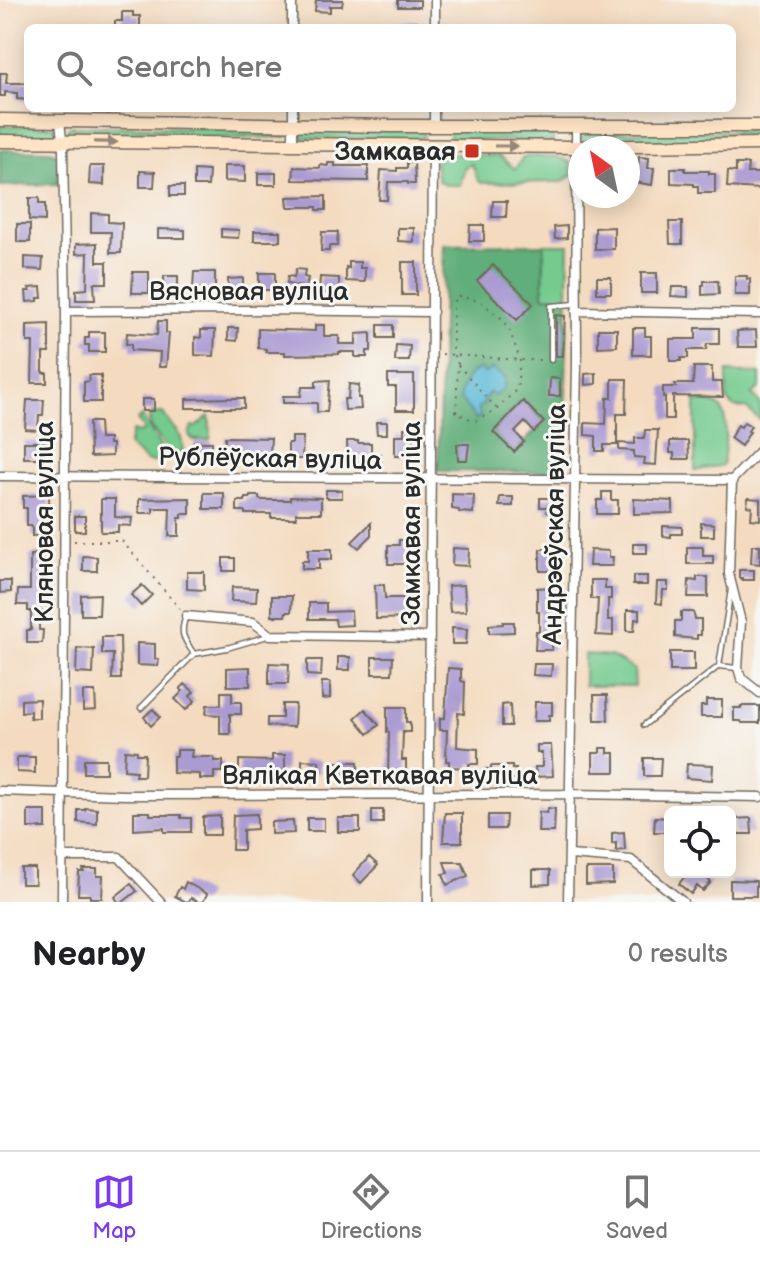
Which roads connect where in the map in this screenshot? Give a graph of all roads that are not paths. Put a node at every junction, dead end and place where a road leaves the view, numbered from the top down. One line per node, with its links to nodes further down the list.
1 (292, 0): 3 (street)
2 (435, 0): 4 (street)
3 (292, 24)
4 (435, 24)
5 (293, 112): 9 (street)
6 (433, 112): 10 (street, Замкавая вуліца)
7 (0, 120): 8 (street)
8 (60, 121): 9 (street); 15 (street, Кляновая вуліца)
9 (293, 123): 10 (street); 16 (street)
10 (430, 125): 11 (street); 18 (street, Замкавая вуліца)
11 (576, 126): 12 (street); 13 (street, Андрэеўская вуліца)
12 (760, 126)
13 (576, 136)
14 (0, 141): 15 (street)
15 (61, 142): 16 (street, one-way to 16); 23 (street, Кляновая вуліца)
16 (293, 144): 18 (street)
17 (760, 144): 19 (street)
18 (429, 145): 20 (street, one-way to 20); 24 (street, Замкавая вуліца)
19 (640, 146)
20 (568, 147)
21 (577, 208): 22 (street, Андрэеўская вуліца)
22 (576, 308): 25 (street); 26 (lane); 31 (street, Андрэеўская вуліца)
23 (66, 311): 24 (street, Вясновая вуліца); 29 (street, Кляновая вуліца)
24 (433, 312): 30 (street, Замкавая вуліца)
25 (760, 314)
26 (551, 360)
27 (760, 451): 32 (street)
28 (0, 476): 29 (street, Рублёўская вуліца)
29 (64, 476): 30 (street, Рублёўская вуліца); 44 (street, Кляновая вуліца)
30 (431, 480): 31 (street, Рублёўская вуліца); 36 (street, Замкавая вуліца)
31 (575, 480): 32 (street, Рублёўская вуліца); 45 (street, Андрэеўская вуліца)
32 (732, 480): 33 (street)
33 (732, 585): 38 (lane); 39 (street)
34 (186, 616): 35 (street); 37 (lane)
35 (270, 635): 36 (street); 37 (lane)
36 (430, 637): 46 (street, Замкавая вуліца)
37 (194, 654): 41 (lane)
38 (719, 666): 39 (lane); 42 (lane)
39 (738, 668): 40 (street)
40 (760, 693)
41 (141, 708)
42 (644, 725)
43 (0, 791): 44 (street, Вялікая Кветкавая вуліца)
44 (61, 792): 46 (street, Вялікая Кветкавая вуліца); 49 (street, Кляновая вуліца)
45 (569, 794): 46 (street, Вялікая Кветкавая вуліца); 47 (street, Вялікая Кветкавая вуліца); 48 (street, Андрэеўская вуліца)
46 (429, 795): 52 (street, Замкавая вуліца)
47 (760, 797)
48 (570, 855): 53 (street, Андрэеўская вуліца); 54 (street)
49 (61, 857): 50 (street, Кляновая вуліца); 51 (street)
50 (62, 902)
51 (161, 902)
52 (428, 902)
53 (568, 902)
54 (683, 902)

